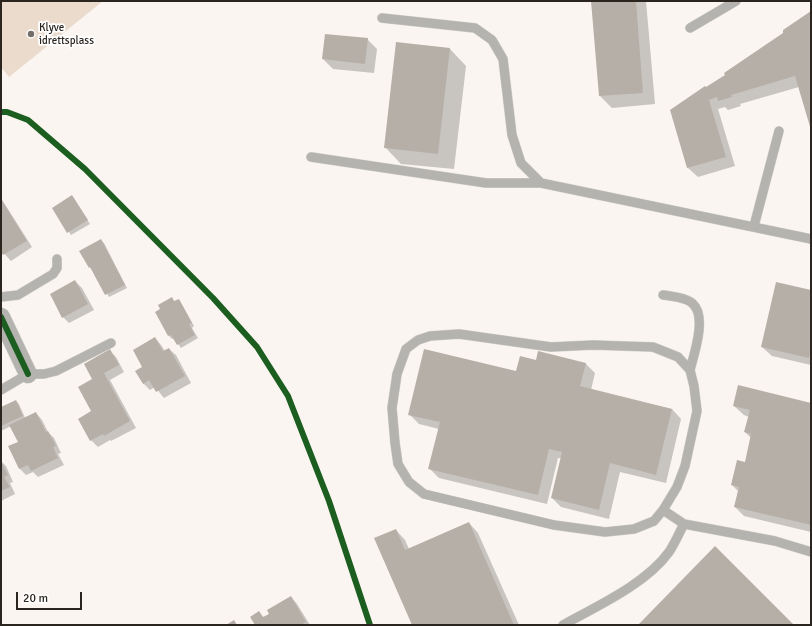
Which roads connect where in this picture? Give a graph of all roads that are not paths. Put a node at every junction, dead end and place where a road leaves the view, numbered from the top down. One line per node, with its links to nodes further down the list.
1 (736, 1): 3 (lane)
2 (382, 18): 6 (lane)
3 (690, 28)
4 (779, 131): 7 (lane)
5 (311, 157): 6 (lane)
6 (541, 183): 7 (lane)
7 (754, 226): 8 (lane)
8 (811, 239)
9 (57, 258): 11 (lane)
10 (663, 295): 14 (lane)
11 (1, 297)
12 (1, 317): 15 (street)
13 (111, 343): 15 (lane)
14 (690, 370): 17 (lane); 17 (lane)
15 (28, 374): 16 (lane)
16 (1, 390)
17 (664, 510): 18 (lane)
18 (684, 524): 19 (lane); 20 (lane)
19 (811, 552)
20 (563, 625)

